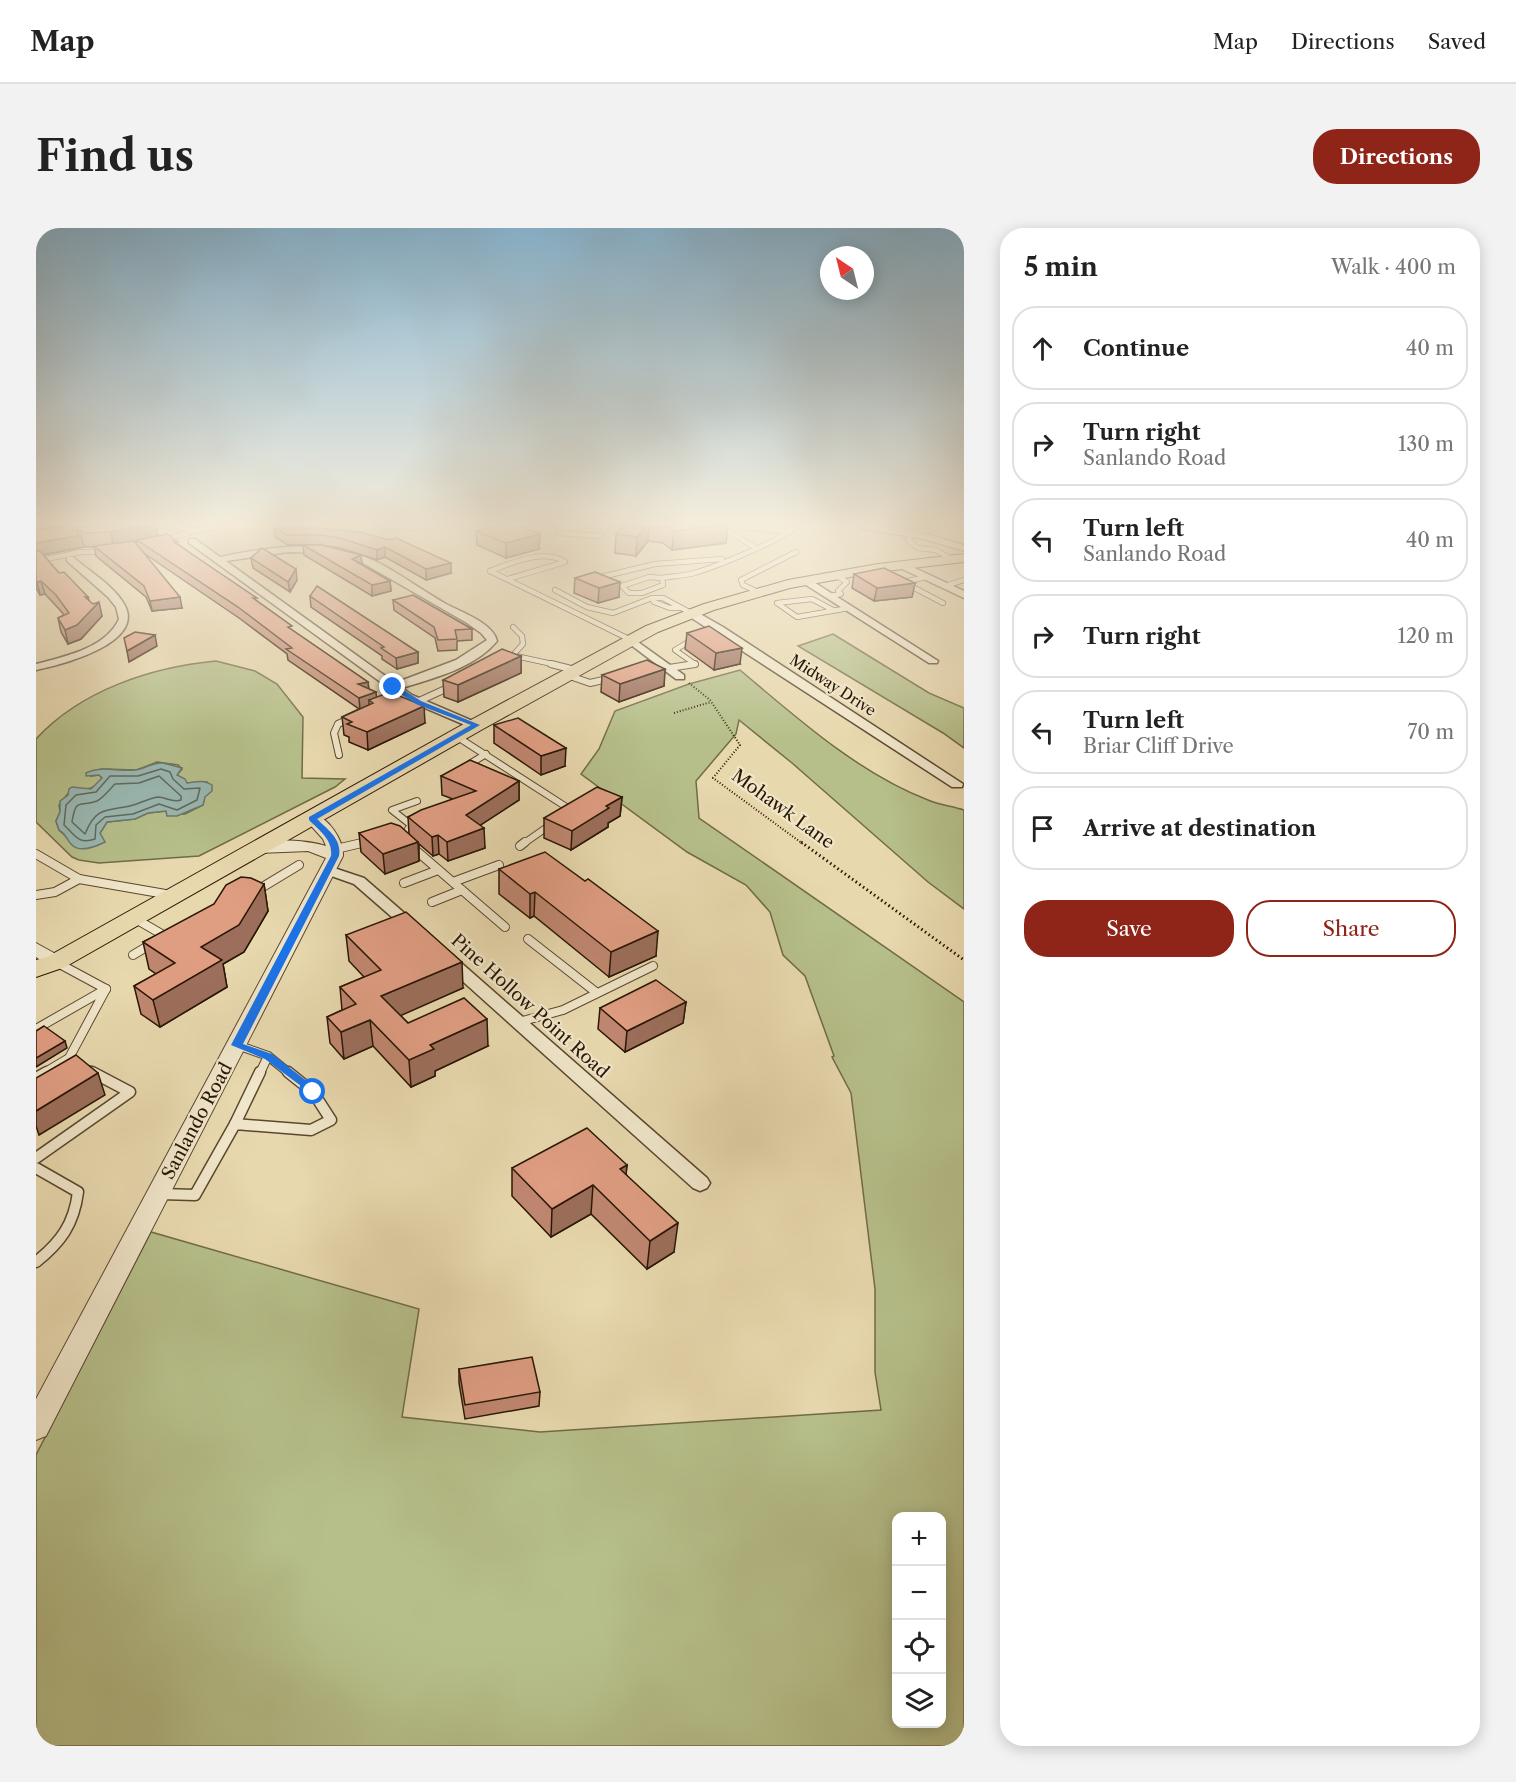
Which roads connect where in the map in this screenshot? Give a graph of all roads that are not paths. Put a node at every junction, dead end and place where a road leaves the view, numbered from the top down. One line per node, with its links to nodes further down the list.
1 (111, 597): 21 (street)
2 (269, 597): 27 (street)
3 (427, 597): 27 (street)
4 (544, 597): 17 (lane)
5 (568, 597): 10 (lane)
6 (642, 597): 10 (lane)
7 (739, 597): 14 (main road)
8 (831, 597): 12 (street)
9 (931, 597): 11 (lane)
10 (652, 598): 14 (lane)
11 (943, 603)
12 (849, 608): 13 (lane); 20 (street)
13 (833, 610): 13 (lane)
14 (685, 611): 17 (main road); 36 (street, Midway Drive)
15 (513, 627): 18 (lane)
16 (695, 638): 22 (lane)
17 (631, 640): 22 (street); 23 (main road)
18 (514, 654): 19 (lane); 23 (lane)
19 (503, 659)
20 (933, 661)
21 (36, 667)
22 (669, 668): 25 (street)
23 (571, 673): 24 (lane); 31 (main road)
24 (619, 675)
25 (680, 677)
26 (462, 681): 28 (lane)
27 (393, 687): 28 (street)
28 (412, 700): 29 (lane); 31 (street)
29 (397, 701)
30 (355, 716): 34 (lane)
31 (477, 725): 32 (main road)
32 (456, 736): 33 (lane); 38 (main road)
33 (486, 754): 35 (lane); 44 (lane)
34 (339, 755)
35 (459, 770)
36 (957, 784)
37 (417, 801): 40 (lane)
38 (312, 818): 45 (main road); 47 (street)
39 (421, 822): 40 (lane)
40 (411, 825): 43 (lane)
41 (382, 836): 47 (lane)
42 (392, 837): 43 (lane)
43 (402, 838): 50 (lane)
44 (520, 846)
45 (259, 848): 47 (street); 57 (main road)
46 (36, 854): 51 (lane)
47 (333, 858): 70 (street, Pine Hollow Point Road); 72 (street, Sanlando Road)
48 (299, 865): 56 (lane)
49 (499, 865): 52 (lane)
50 (438, 870): 52 (lane); 53 (lane)
51 (79, 879): 55 (lane); 57 (lane)
52 (453, 882): 54 (lane)
53 (404, 883)
54 (462, 890): 58 (lane); 60 (lane)
55 (36, 895)
56 (245, 895)
57 (174, 896): 59 (main road)
58 (432, 902)
59 (134, 918): 62 (lane); 65 (main road)
60 (505, 927)
61 (175, 930): 62 (lane)
62 (165, 936): 64 (lane)
63 (528, 939): 69 (lane)
64 (133, 955)
65 (43, 960): 67 (main road); 68 (lane)
66 (653, 966): 69 (lane)
67 (36, 978)
68 (106, 989): 71 (lane); 74 (lane)
69 (597, 993): 70 (lane)
70 (519, 1022): 79 (street, Pine Hollow Point Road)
71 (36, 1029)
72 (237, 1045): 73 (lane); 80 (street, Sanlando Road)
73 (268, 1056): 76 (lane); 76 (lane)
74 (69, 1058): 75 (lane); 77 (lane)
75 (36, 1078)
76 (235, 1124): 80 (lane)
77 (36, 1158)
78 (36, 1168): 81 (lane)
79 (700, 1183)
80 (159, 1194): 82 (street, Sanlando Road)
81 (36, 1262)
82 (36, 1427)

